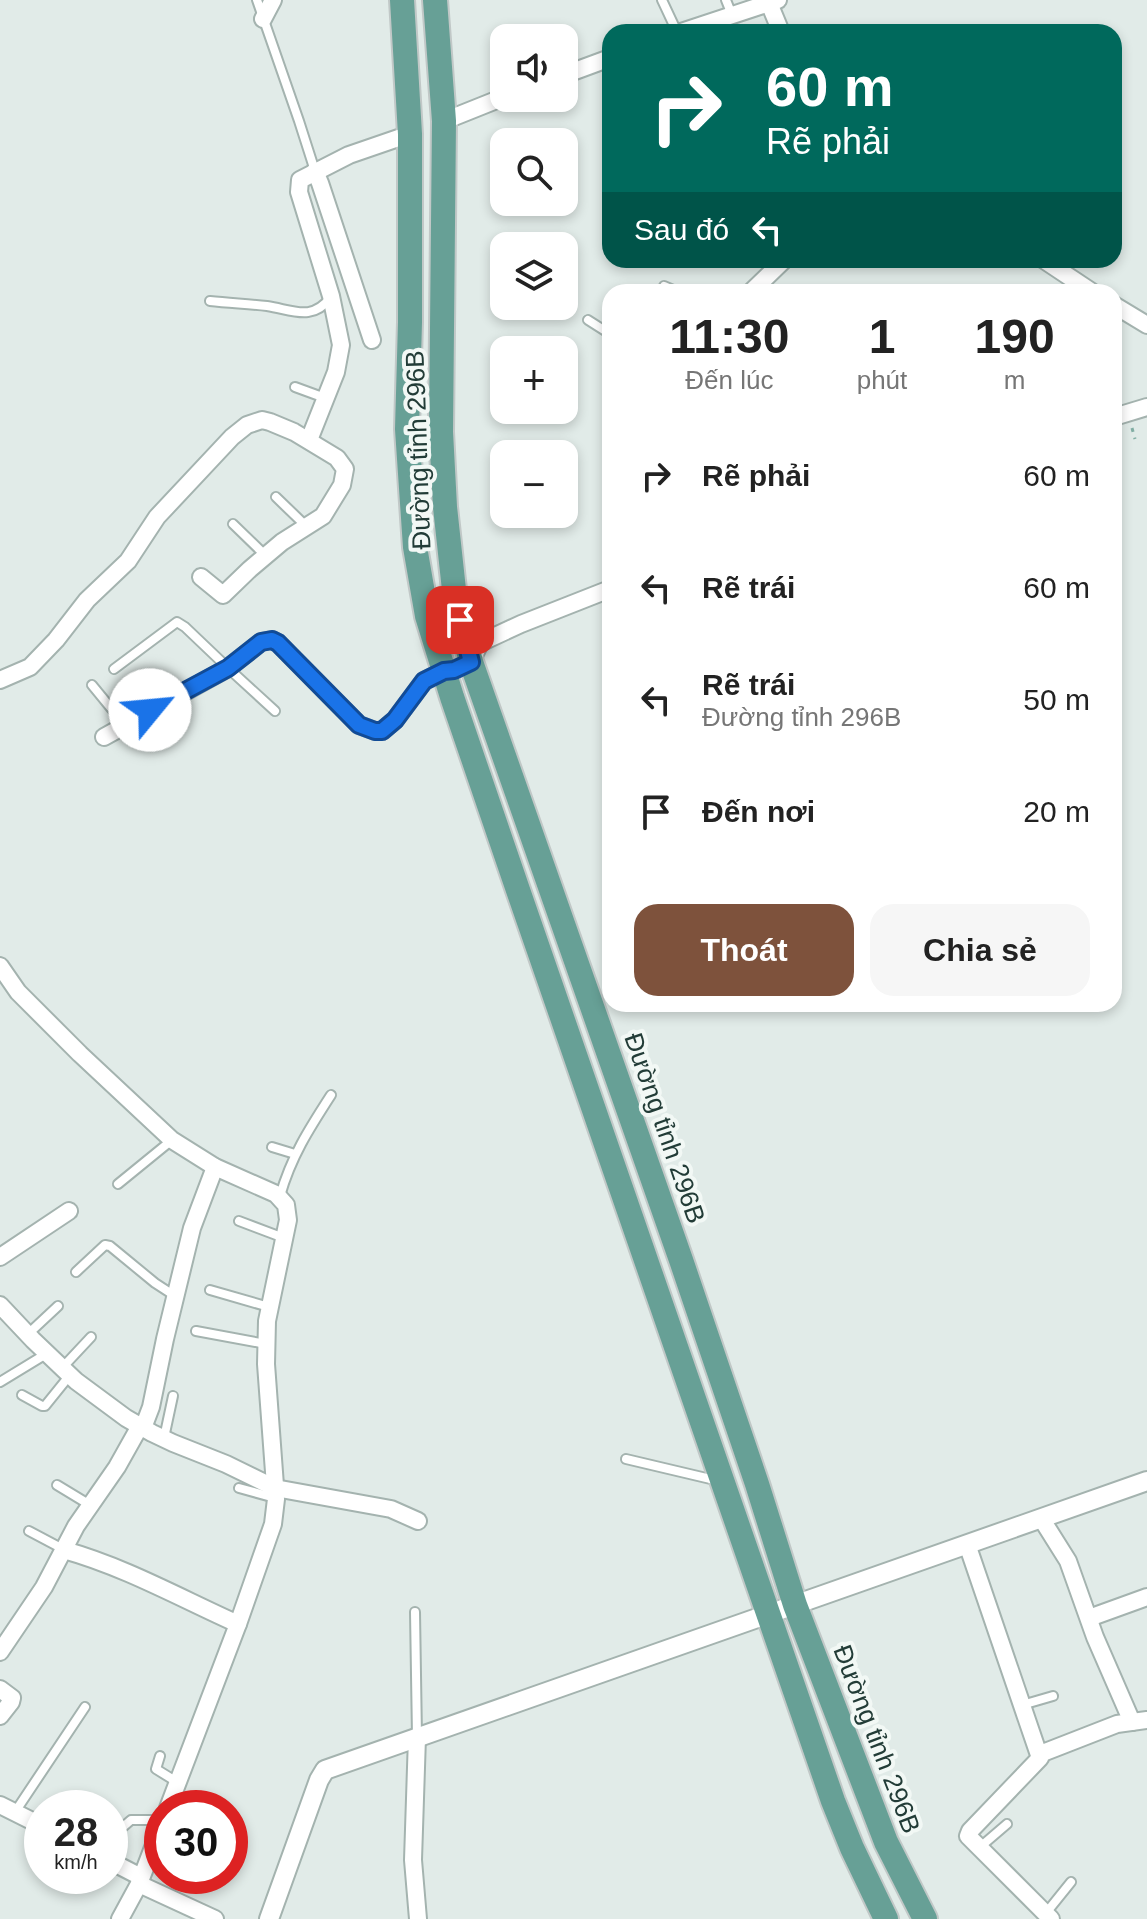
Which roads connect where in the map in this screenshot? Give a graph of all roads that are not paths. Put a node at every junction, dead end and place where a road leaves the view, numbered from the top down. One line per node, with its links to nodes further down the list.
1 (257, 0): 8 (lane)
2 (273, 0): 8 (street)
3 (402, 0): 16 (main road, Đường tỉnh 296B)
4 (435, 0): 15 (main road, Đường tỉnh 296B)
5 (662, 0): 9 (lane)
6 (773, 2): 7 (street); 11 (street)
7 (729, 8): 10 (street)
8 (263, 19): 17 (lane)
9 (675, 24)
10 (696, 24)
11 (779, 24)
12 (602, 61): 13 (street)
13 (578, 70)
14 (490, 103): 15 (street)
15 (444, 121): 40 (main road, Đường tỉnh 296B)
16 (410, 134): 17 (street); 43 (main road, Đường tỉnh 296B)
17 (315, 171): 22 (street); 28 (street)
18 (776, 268): 20 (street)
19 (1056, 268): 21 (street)
20 (759, 284)
21 (1080, 284)
22 (331, 296): 23 (lane); 30 (street)
23 (210, 301)
24 (1122, 310): 26 (street)
25 (588, 320): 27 (lane)
26 (1147, 325)
27 (602, 329)
28 (372, 340)
29 (295, 387): 30 (lane)
30 (325, 398): 33 (street)
31 (1147, 407): 32 (street)
32 (1122, 415)
33 (309, 440): 36 (street); 44 (street)
34 (276, 497): 36 (lane)
35 (233, 524): 37 (lane)
36 (307, 527): 37 (street)
37 (266, 556): 38 (street)
38 (201, 577)
39 (602, 592): 40 (street)
40 (471, 662): 43 (street); 91 (main road, Đường tỉnh 296B)
41 (228, 668): 42 (lane); 43 (street); 46 (lane); 47 (street)
42 (114, 669)
43 (444, 671): 80 (main road, Đường tỉnh 296B)
44 (0, 680)
45 (92, 685): 47 (lane)
46 (275, 711)
47 (124, 724): 48 (street)
48 (104, 737)
49 (0, 966): 51 (street)
50 (331, 1095): 53 (lane)
51 (172, 1140): 54 (street); 55 (lane)
52 (272, 1147): 53 (lane)
53 (295, 1154): 56 (lane)
54 (215, 1167): 56 (street); 63 (street)
55 (118, 1184)
56 (280, 1197): 59 (street)
57 (69, 1211): 60 (street)
58 (239, 1221): 59 (lane)
59 (285, 1238): 66 (street)
60 (0, 1257)
61 (76, 1272): 63 (lane)
62 (210, 1290): 66 (lane)
63 (175, 1296): 76 (street)
64 (0, 1305): 68 (street)
65 (58, 1306): 68 (lane)
66 (270, 1307): 70 (street)
67 (196, 1331): 70 (lane)
68 (27, 1334): 71 (street)
69 (91, 1337): 72 (lane)
70 (267, 1344): 83 (street)
71 (47, 1353): 72 (street); 73 (lane)
72 (66, 1371): 74 (lane); 76 (street)
73 (0, 1382)
74 (22, 1395)
75 (173, 1396): 77 (lane)
76 (142, 1427): 77 (street); 84 (street)
77 (164, 1439): 83 (street)
78 (626, 1459): 80 (lane)
79 (1147, 1481): 85 (street)
80 (724, 1482): 93 (main road, Đường tỉnh 296B)
81 (57, 1485): 84 (lane)
82 (239, 1488): 83 (lane)
83 (275, 1493): 86 (street); 95 (street)
84 (91, 1505): 89 (street)
85 (1041, 1518): 88 (street); 94 (street)
86 (418, 1521)
87 (29, 1531): 89 (lane)
88 (967, 1544): 91 (street); 99 (street)
89 (64, 1550): 95 (street); 96 (street)
90 (1147, 1597): 94 (street)
91 (795, 1605): 93 (street); 121 (main road, Đường tỉnh 296B)
92 (415, 1612): 103 (lane)
93 (769, 1612): 103 (street); 120 (main road, Đường tỉnh 296B)
94 (1089, 1618): 102 (street)
95 (238, 1624): 106 (street)
96 (0, 1652)
97 (0, 1689): 101 (street)
98 (1053, 1696): 99 (lane)
99 (1022, 1705): 104 (street)
100 (85, 1707): 108 (lane)
101 (0, 1716)
102 (1140, 1721): 104 (street)
103 (417, 1737): 118 (street); 119 (street)
104 (1040, 1754): 110 (street)
105 (160, 1756): 106 (lane)
106 (178, 1783): 107 (street)
107 (175, 1790)
108 (7, 1809)
109 (1007, 1824): 110 (lane)
110 (979, 1848): 115 (street)
111 (144, 1869): 113 (street)
112 (128, 1872): 113 (street)
113 (140, 1880): 116 (street); 117 (street)
114 (1071, 1882): 115 (lane)
115 (1048, 1916)
116 (120, 1919)
117 (215, 1919)
118 (269, 1919)
119 (418, 1919)
120 (886, 1919)
121 (925, 1919)

